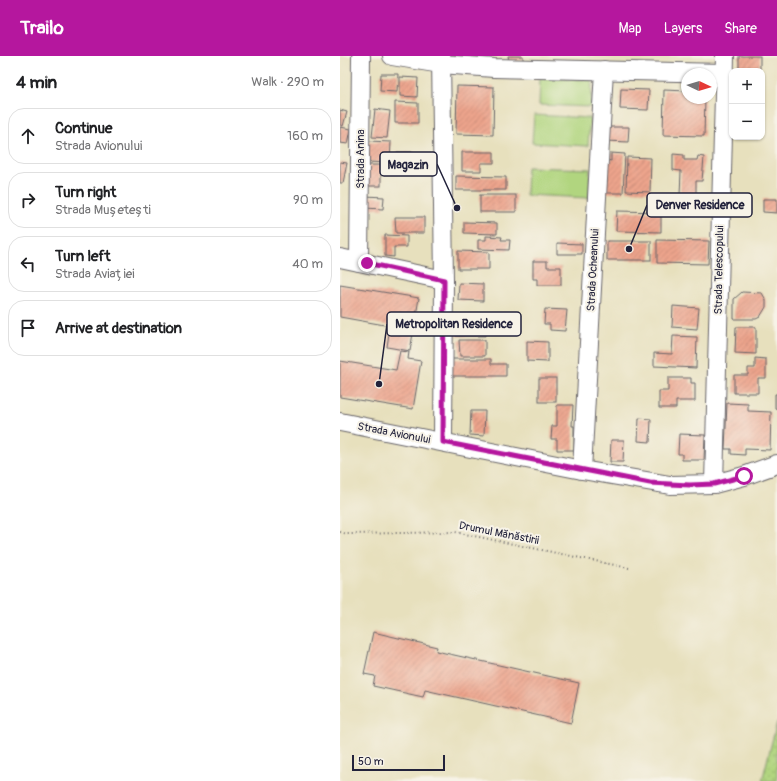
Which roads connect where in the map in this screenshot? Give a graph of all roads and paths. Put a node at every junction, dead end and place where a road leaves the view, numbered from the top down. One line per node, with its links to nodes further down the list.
1 (361, 56): 7 (street, Strada Anina)
2 (392, 56): 3 (street)
3 (441, 60): 5 (street); 8 (street)
4 (724, 64): 5 (street); 13 (street, Strada Telescopului)
5 (604, 70): 12 (street, Strada Ocheanului)
6 (340, 258): 7 (street)
7 (359, 262): 8 (street)
8 (444, 280): 10 (street)
9 (340, 422): 10 (street, Strada Avionului)
10 (443, 442): 12 (street, Strada Avionului)
11 (777, 464): 13 (street, Strada Avionului)
12 (582, 470): 13 (street, Strada Avionului)
13 (714, 484)
14 (340, 532): 15 (path, Drumul Mănăstirii)
15 (629, 568)

